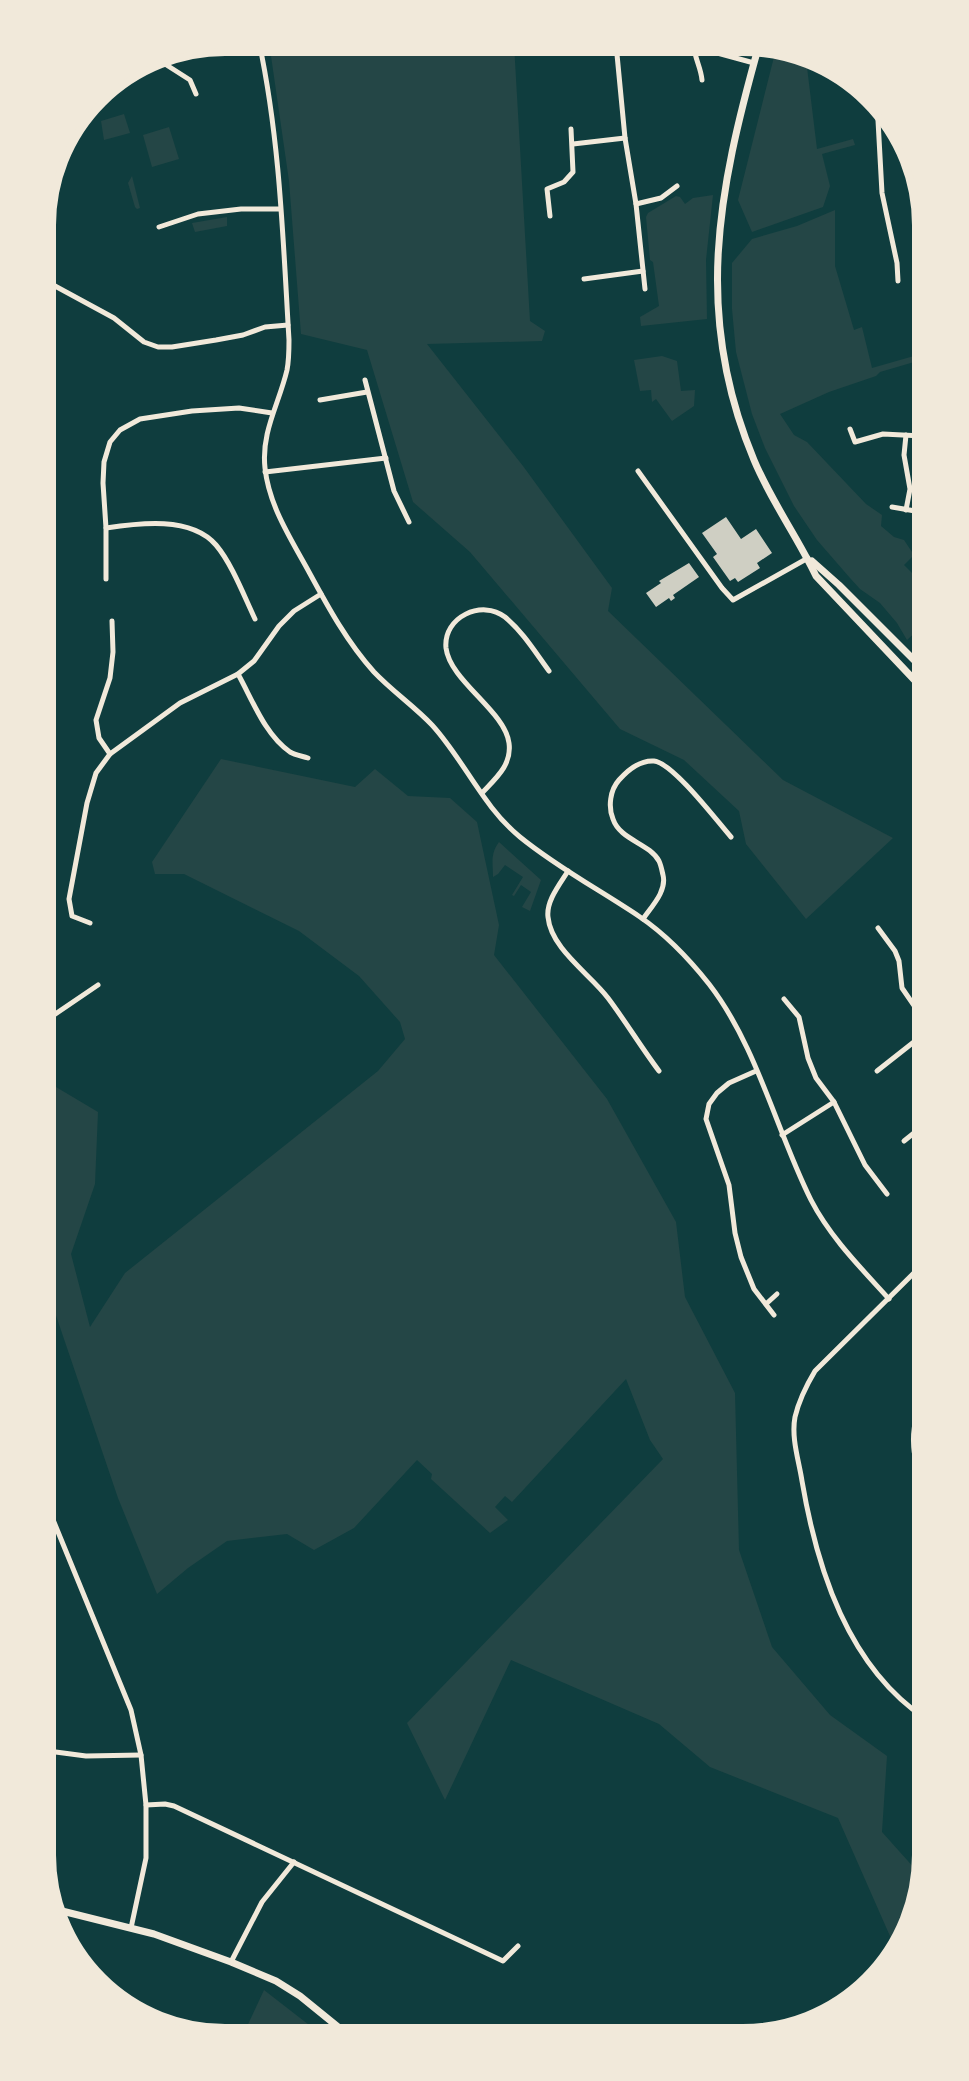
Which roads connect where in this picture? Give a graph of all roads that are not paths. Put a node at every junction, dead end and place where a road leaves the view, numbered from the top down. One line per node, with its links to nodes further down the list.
1 (262, 52): 16 (street)
2 (617, 52): 12 (street)
3 (693, 52): 8 (street)
4 (713, 52): 6 (street)
5 (757, 53): 6 (street)
6 (754, 63): 40 (street)
7 (165, 64): 9 (street)
8 (702, 80)
9 (196, 94)
10 (879, 118): 21 (street)
11 (571, 129): 13 (street)
12 (625, 138): 13 (street); 15 (street)
13 (573, 144): 17 (street)
14 (677, 186): 15 (street)
15 (636, 204): 19 (street)
16 (280, 209): 18 (street); 24 (street)
17 (550, 216)
18 (159, 227)
19 (643, 272): 20 (street); 23 (street)
20 (585, 279)
21 (898, 282)
22 (53, 284): 24 (street)
23 (645, 289)
24 (288, 325): 28 (street)
25 (365, 380): 26 (street)
26 (367, 392): 27 (street); 32 (street)
27 (320, 400)
28 (272, 413): 34 (street); 39 (street)
29 (850, 429): 30 (street)
30 (906, 435): 31 (street); 36 (street)
31 (916, 436)
32 (386, 458): 34 (street); 38 (street)
33 (638, 471): 40 (street)
34 (265, 472): 42 (street)
35 (892, 507): 36 (street)
36 (906, 510): 37 (street)
37 (916, 511)
38 (409, 522)
39 (106, 528): 41 (street); 43 (street)
40 (808, 558): 45 (street); 48 (street)
41 (106, 579)
42 (321, 594): 47 (street); 51 (street)
43 (255, 618)
44 (112, 621): 49 (street)
45 (916, 662)
46 (549, 670): 51 (street)
47 (238, 674): 49 (street); 50 (street)
48 (916, 682)
49 (110, 754): 55 (street)
50 (308, 758)
51 (482, 793): 53 (street)
52 (731, 837): 54 (street)
53 (568, 871): 54 (street); 62 (street)
54 (643, 919): 63 (street)
55 (90, 923)
56 (878, 927): 59 (street)
57 (98, 985): 60 (street)
58 (784, 999): 65 (street)
59 (916, 1008)
60 (53, 1016)
61 (916, 1040): 64 (street)
62 (659, 1071)
63 (756, 1071): 67 (street); 73 (street)
64 (877, 1071)
65 (834, 1102): 67 (street); 69 (street)
66 (916, 1131): 68 (street)
67 (782, 1135): 72 (street)
68 (904, 1141)
69 (887, 1194)
70 (916, 1271): 72 (street)
71 (777, 1294): 73 (street)
72 (889, 1299): 78 (street)
73 (766, 1304): 74 (street)
74 (774, 1315)
75 (916, 1418): 76 (street)
76 (916, 1459)
77 (52, 1518): 80 (street)
78 (916, 1712)
79 (52, 1752): 80 (street)
80 (141, 1755): 81 (street)
81 (146, 1805): 82 (street); 84 (street)
82 (294, 1862): 85 (street); 86 (street)
83 (62, 1911): 84 (street)
84 (131, 1928): 86 (street)
85 (518, 1946)
86 (231, 1962): 87 (street)
87 (339, 2028)

